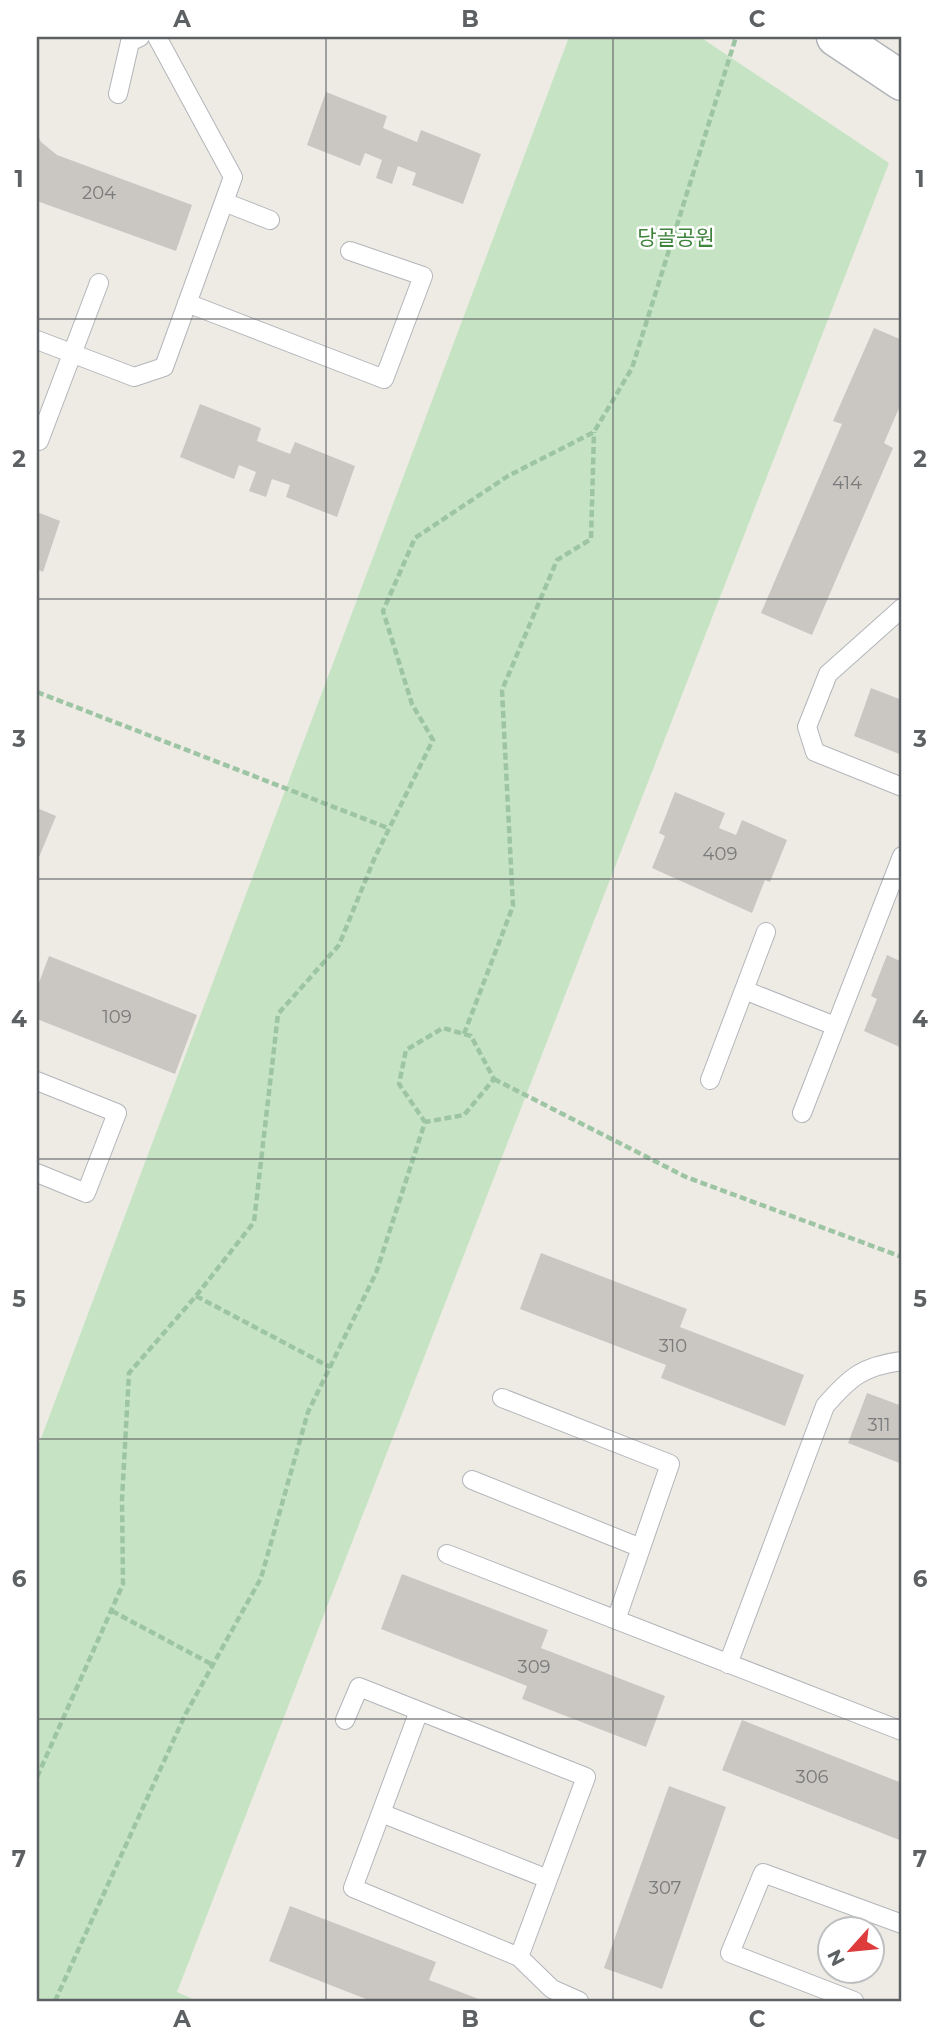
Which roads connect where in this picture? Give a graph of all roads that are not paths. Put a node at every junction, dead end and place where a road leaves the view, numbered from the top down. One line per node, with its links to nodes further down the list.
1 (140, 37): 5 (lane)
2 (157, 37): 6 (lane)
3 (836, 37): 4 (main road)
4 (902, 81)
5 (118, 94)
6 (224, 202): 7 (lane); 10 (lane)
7 (270, 220)
8 (350, 251): 10 (lane)
9 (99, 283): 12 (lane)
10 (187, 303): 12 (lane)
11 (37, 340): 12 (lane)
12 (72, 353): 13 (lane)
13 (39, 441)
14 (902, 608): 15 (lane)
15 (902, 787)
16 (902, 856): 19 (lane)
17 (766, 932): 18 (lane)
18 (744, 990): 19 (lane); 20 (lane)
19 (835, 1026): 22 (lane)
20 (710, 1080)
21 (37, 1081): 23 (lane)
22 (802, 1114)
23 (37, 1174)
24 (902, 1361): 30 (lane)
25 (502, 1398): 27 (lane)
26 (472, 1480): 27 (lane)
27 (641, 1548): 29 (lane)
28 (447, 1554): 29 (lane)
29 (616, 1620): 30 (lane)
30 (728, 1664): 33 (lane)
31 (419, 1711): 32 (lane); 34 (lane); 35 (lane)
32 (345, 1720)
33 (902, 1731)
34 (381, 1813): 35 (lane); 37 (lane)
35 (548, 1879): 37 (lane)
36 (902, 1924): 39 (lane)
37 (519, 1957): 38 (lane)
38 (579, 2001)
39 (854, 2001)

